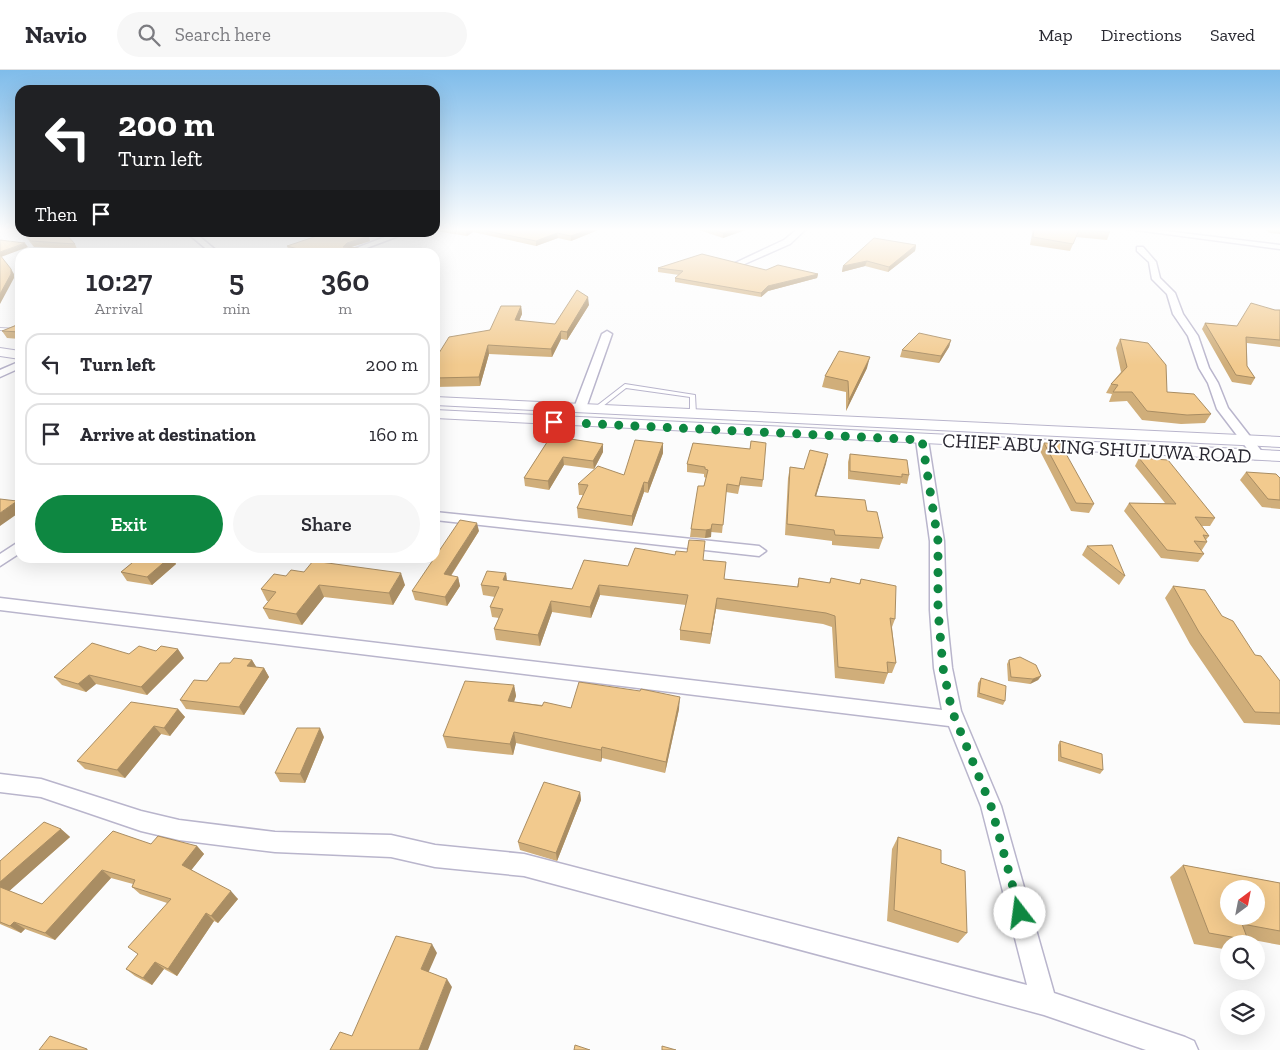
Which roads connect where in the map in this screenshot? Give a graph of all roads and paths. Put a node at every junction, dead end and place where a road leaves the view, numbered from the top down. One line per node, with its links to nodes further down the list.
1 (1156, 274): 19 (street)
2 (0, 329): 3 (lane)
3 (15, 330)
4 (607, 334): 13 (street)
5 (0, 352): 6 (street)
6 (15, 361)
7 (15, 363): 8 (street)
8 (0, 364)
9 (15, 365): 10 (street)
10 (0, 374)
11 (440, 401): 12 (street)
12 (524, 405): 13 (street); 17 (street)
13 (580, 408): 14 (street)
14 (596, 409): 16 (street); 16 (lane)
15 (440, 414): 17 (street, CHIEF ABU KING SHULUWA ROAD)
16 (694, 414): 19 (street)
17 (516, 420): 18 (street, CHIEF ABU KING SHULUWA ROAD)
18 (922, 440): 21 (street, CHIEF ABU KING SHULUWA ROAD); 27 (street)
19 (1246, 441): 20 (street); 21 (street)
20 (1279, 453): 21 (street, CHIEF ABU KING SHULUWA ROAD)
21 (1259, 456)
22 (440, 517): 24 (street)
23 (15, 550): 25 (street)
24 (759, 552)
25 (0, 561)
26 (0, 604): 27 (street)
27 (956, 719): 29 (street)
28 (0, 783): 29 (street)
29 (1044, 1002): 30 (street)
30 (1185, 1050)

